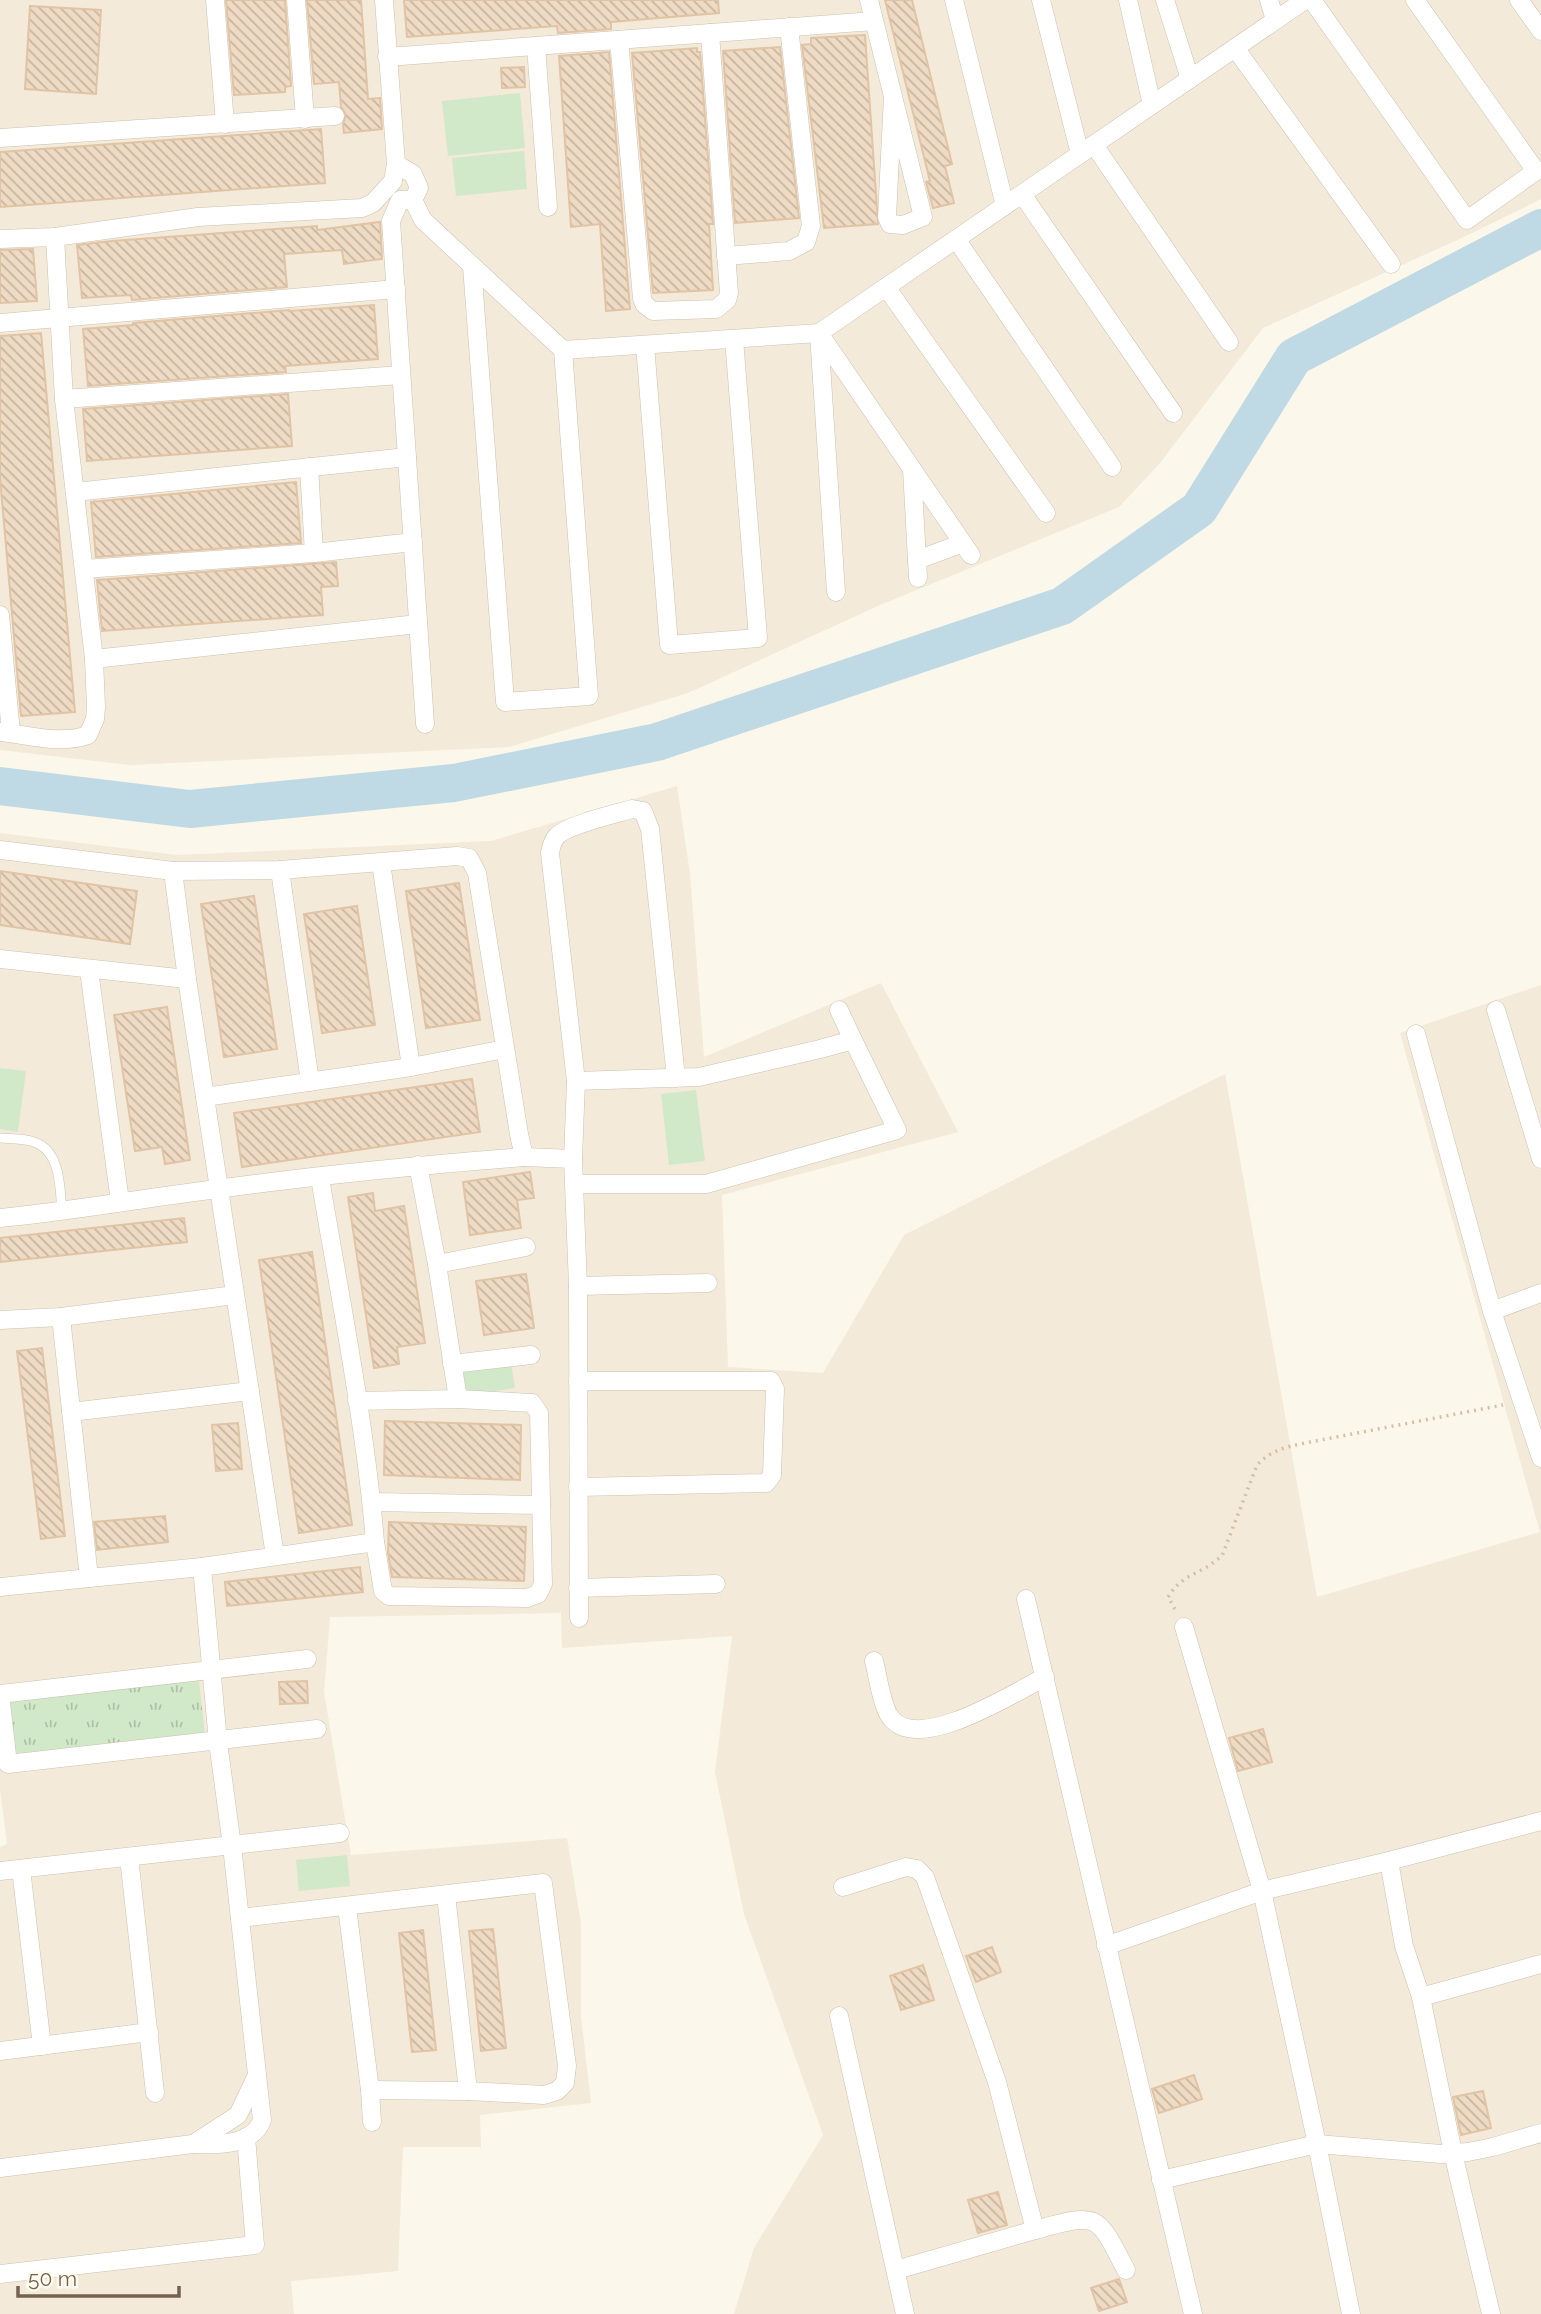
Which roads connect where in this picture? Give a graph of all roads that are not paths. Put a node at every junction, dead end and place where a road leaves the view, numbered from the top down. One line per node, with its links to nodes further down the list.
1 (215, 0): 28 (street)
2 (296, 0): 27 (street)
3 (384, 0): 22 (street)
4 (869, 0): 15 (street)
5 (954, 0): 35 (street)
6 (1041, 0): 30 (street)
7 (1128, 0): 25 (street)
8 (1165, 0): 23 (street)
9 (1269, 0): 14 (street)
10 (1305, 0): 14 (street)
11 (1312, 0): 12 (street)
12 (1415, 0)
13 (1519, 0): 17 (street)
14 (1275, 20): 21 (street)
15 (874, 21): 16 (street); 24 (street)
16 (789, 27): 18 (street); 40 (street)
17 (1541, 31)
18 (710, 33): 19 (street); 40 (street)
19 (620, 40): 20 (street); 40 (street)
20 (536, 46): 22 (street); 36 (street)
21 (1235, 48): 23 (street); 41 (street)
22 (387, 57): 31 (street)
23 (1190, 79): 25 (street)
24 (893, 96): 24 (street)
25 (1152, 105): 30 (street)
26 (335, 116): 27 (street)
27 (304, 119): 28 (street)
28 (225, 124): 29 (street)
29 (0, 138)
30 (1087, 150): 33 (street); 49 (street)
31 (396, 164): 32 (street); 34 (street)
32 (382, 194): 34 (street); 37 (street)
33 (1022, 194): 35 (street); 54 (street)
34 (406, 200): 42 (street); 44 (street)
35 (1005, 206): 39 (street)
36 (548, 207)
37 (55, 237): 38 (street); 45 (street)
38 (0, 239)
39 (956, 239): 43 (street); 57 (street)
40 (726, 256)
41 (1391, 264)
42 (472, 267): 51 (street); 51 (street)
43 (886, 287): 47 (street); 60 (street)
44 (396, 289): 45 (street); 52 (street)
45 (59, 319): 46 (street); 53 (street)
46 (0, 323)
47 (818, 333): 48 (street); 58 (street); 64 (street)
48 (734, 339): 50 (street); 50 (street)
49 (1229, 342)
50 (645, 345): 51 (street)
51 (563, 350)
52 (401, 374): 53 (street); 55 (street)
53 (64, 399): 59 (street)
54 (1173, 413)
55 (407, 457): 56 (street); 61 (street)
56 (309, 467): 59 (street); 62 (street)
57 (1112, 467)
58 (912, 469): 58 (street)
59 (75, 492): 63 (street)
60 (1045, 513)
61 (413, 542): 62 (street); 66 (street)
62 (314, 553): 63 (street)
63 (83, 569): 67 (street)
64 (836, 592)
65 (0, 615): 69 (street)
66 (418, 624): 67 (street); 68 (street)
67 (93, 659): 69 (street)
68 (425, 724)
69 (6, 733)
70 (0, 850): 73 (street)
71 (381, 863): 72 (street); 81 (street); 82 (street)
72 (280, 870): 73 (street); 84 (street)
73 (173, 872): 76 (street)
74 (0, 959): 75 (street)
75 (89, 970): 76 (street); 95 (street)
76 (187, 979): 86 (street)
77 (839, 1010): 80 (street)
78 (1496, 1010): 90 (street)
79 (1416, 1034): 104 (street)
80 (853, 1040): 83 (street); 93 (street)
81 (505, 1049): 82 (street); 88 (street)
82 (411, 1067): 84 (street)
83 (676, 1078): 85 (street); 85 (street)
84 (310, 1082): 86 (street)
85 (576, 1082): 89 (street)
86 (205, 1097): 94 (street)
87 (0, 1138): 96 (lane)
88 (524, 1157): 89 (street); 91 (street)
89 (573, 1159): 93 (street)
90 (1541, 1159)
91 (418, 1165): 92 (street); 99 (street)
92 (320, 1178): 94 (street); 112 (street)
93 (575, 1184): 101 (street)
94 (219, 1188): 95 (street); 103 (street)
95 (120, 1202): 96 (street)
96 (62, 1212): 97 (street)
97 (0, 1218)
98 (526, 1247): 99 (street)
99 (437, 1264): 108 (street)
100 (708, 1283): 101 (street)
101 (578, 1286): 109 (street)
102 (1541, 1293): 104 (street)
103 (235, 1294): 105 (street); 110 (street)
104 (1492, 1311): 114 (street)
105 (61, 1317): 106 (street); 113 (street)
106 (0, 1320)
107 (531, 1355): 108 (street)
108 (452, 1364): 111 (street)
109 (578, 1381): 115 (street); 115 (street)
110 (250, 1391): 113 (street); 119 (street)
111 (458, 1399): 112 (street); 117 (street)
112 (357, 1401): 116 (street)
113 (71, 1412): 121 (street)
114 (1541, 1458)
115 (578, 1487): 124 (street)
116 (372, 1502): 117 (street); 118 (street)
117 (541, 1505): 118 (street)
118 (375, 1542): 119 (street)
119 (275, 1556): 120 (street)
120 (202, 1567): 121 (street); 130 (street)
121 (89, 1578): 123 (street)
122 (716, 1584): 124 (street)
123 (0, 1587)
124 (578, 1588): 126 (street)
125 (1026, 1599): 131 (street)
126 (579, 1618)
127 (1184, 1627): 142 (street)
128 (307, 1659): 130 (street)
129 (874, 1661): 131 (street)
130 (213, 1670): 133 (street); 133 (street)
131 (1045, 1677): 146 (street)
132 (317, 1729): 133 (street)
133 (218, 1742): 136 (street)
134 (1541, 1821): 138 (street)
135 (340, 1833): 136 (street)
136 (232, 1846): 137 (street); 145 (street)
137 (130, 1857): 139 (street); 150 (street)
138 (1389, 1861): 142 (street); 148 (street)
139 (21, 1869): 140 (street); 151 (street)
140 (0, 1871)
141 (843, 1887): 165 (street)
142 (1262, 1891): 146 (street); 161 (street)
143 (446, 1895): 144 (street); 155 (street); 155 (street)
144 (347, 1907): 145 (street); 154 (street)
145 (240, 1918): 153 (street)
146 (1106, 1946): 164 (street)
147 (1541, 1964): 148 (street)
148 (1421, 1997): 162 (street)
149 (839, 2016): 166 (street)
150 (149, 2032): 151 (street); 156 (street)
151 (42, 2046): 152 (street)
152 (0, 2051)
153 (257, 2075): 159 (street); 160 (street)
154 (370, 2090): 155 (street); 157 (street)
155 (468, 2091)
156 (155, 2093)
157 (372, 2122)
158 (1541, 2133): 162 (street)
159 (246, 2137): 160 (street); 168 (street)
160 (193, 2144): 163 (street)
161 (1317, 2144): 162 (street); 164 (street); 171 (street)
162 (1453, 2153): 172 (street)
163 (0, 2168)
164 (1161, 2180): 170 (street)
165 (1035, 2230): 166 (street); 167 (street)
166 (896, 2270): 169 (street)
167 (1126, 2270)
168 (0, 2274)
169 (905, 2314)
170 (1193, 2314)
171 (1351, 2314)
172 (1491, 2314)

